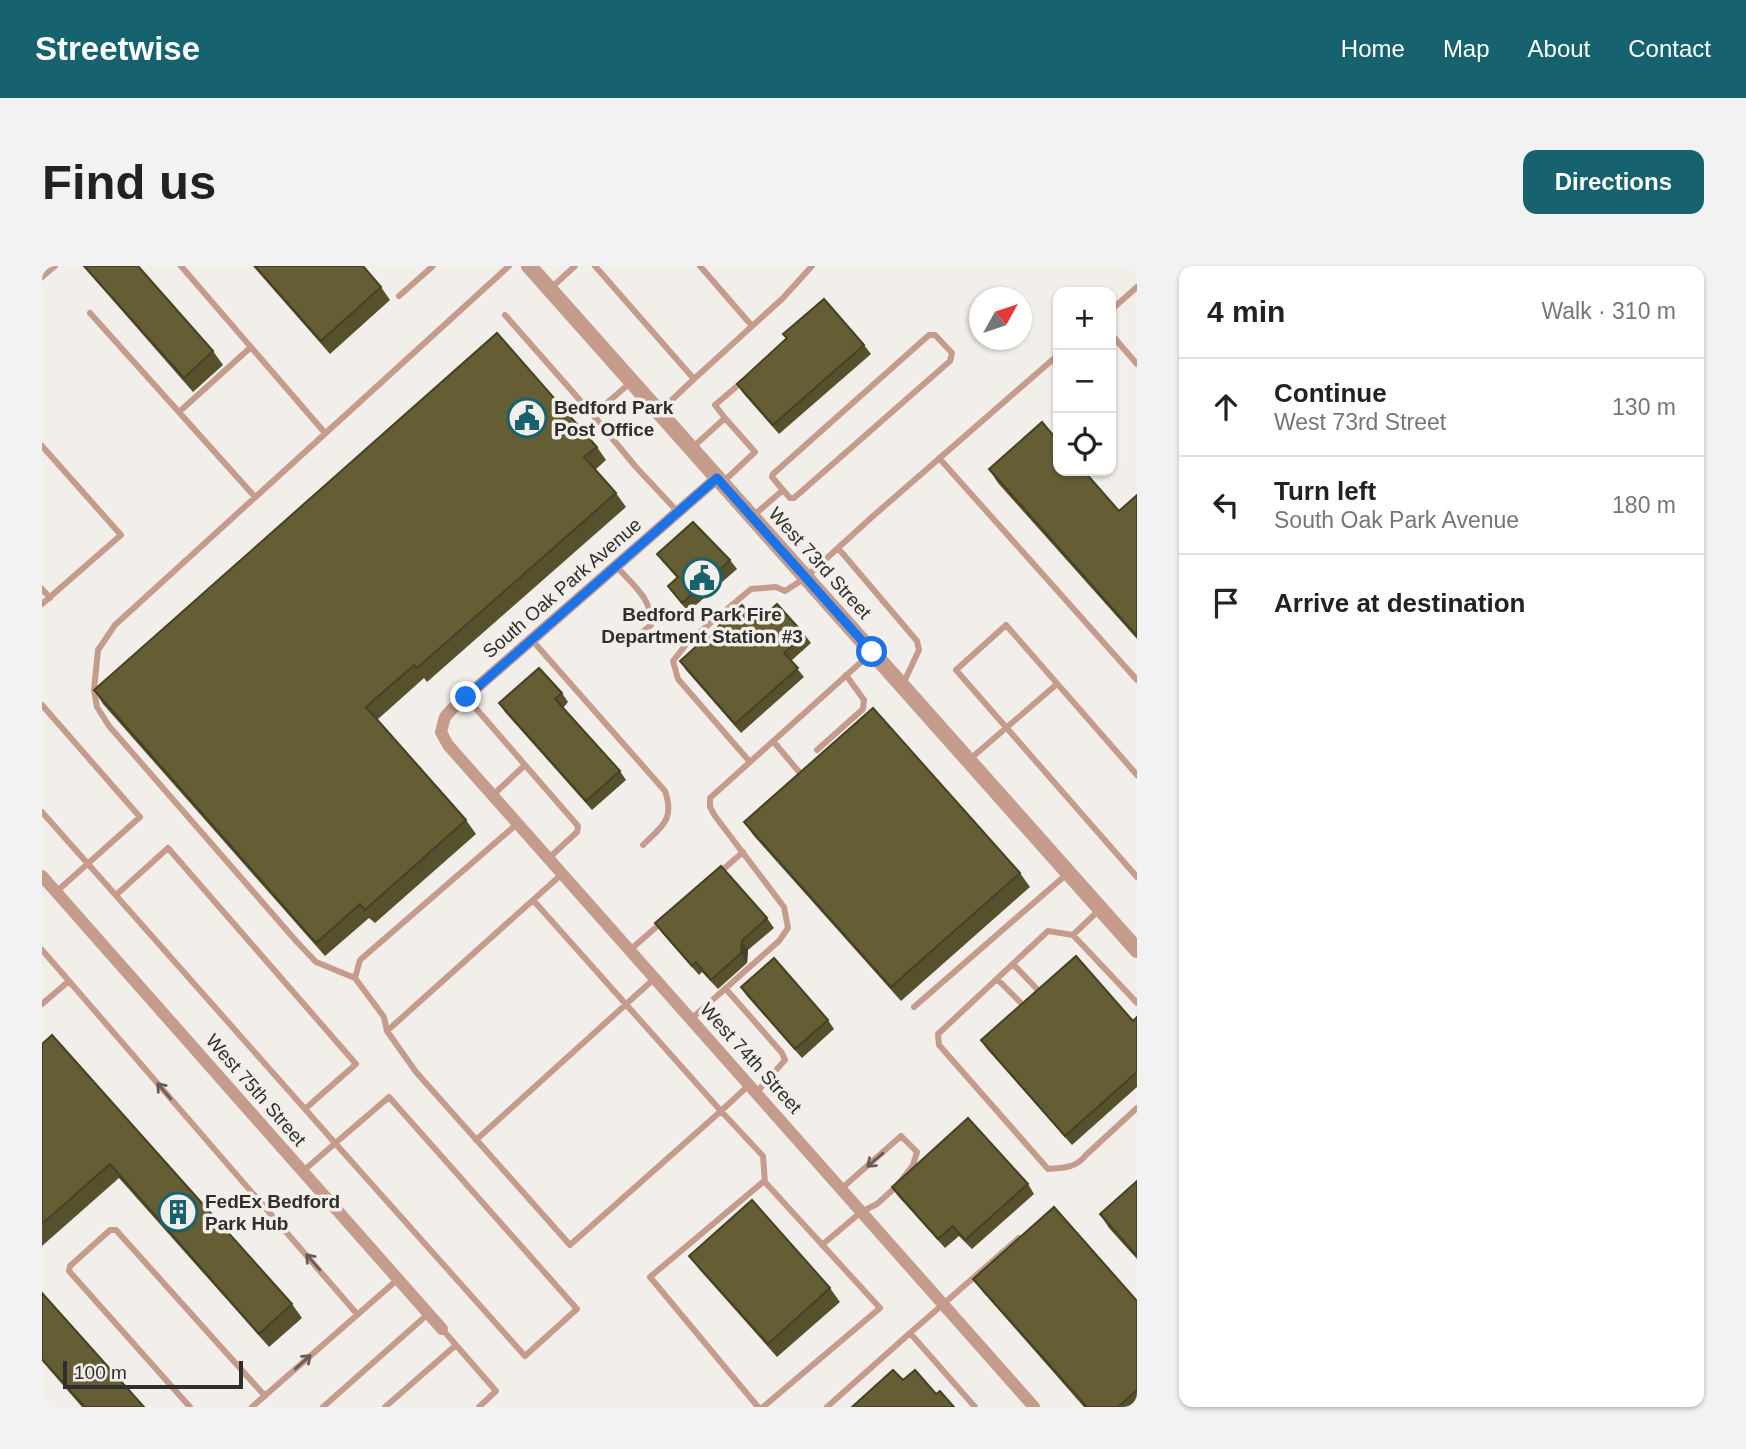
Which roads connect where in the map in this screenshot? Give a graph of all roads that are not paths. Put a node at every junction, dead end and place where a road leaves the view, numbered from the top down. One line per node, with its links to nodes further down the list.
1 (55, 266): 10 (lane)
2 (181, 266): 19 (lane)
3 (433, 266): 13 (lane)
4 (509, 266): 29 (lane)
5 (529, 266): 12 (street, West 73rd Street)
6 (575, 266): 12 (lane)
7 (595, 266): 23 (lane)
8 (700, 266): 17 (lane)
9 (812, 266): 17 (lane)
10 (42, 277)
11 (1137, 287): 14 (lane)
12 (550, 289): 24 (street, West 73rd Street)
13 (400, 296)
14 (1116, 306)
15 (90, 313): 25 (lane)
16 (505, 315): 27 (lane)
17 (752, 326): 23 (lane)
18 (1116, 340): 21 (lane)
19 (251, 347): 25 (lane); 29 (lane)
20 (1053, 359): 32 (lane)
21 (1137, 364)
22 (754, 371): 28 (lane)
23 (694, 379): 26 (lane)
24 (631, 382): 26 (street, West 73rd Street); 27 (lane)
25 (179, 412): 35 (lane)
26 (659, 412): 31 (street, West 73rd Street)
27 (593, 415): 36 (lane)
28 (725, 418): 31 (lane); 33 (lane)
29 (325, 433): 35 (lane)
30 (42, 446): 42 (lane)
31 (691, 449): 33 (street, West 73rd Street)
32 (939, 458): 38 (lane); 48 (lane)
33 (719, 481): 36 (street, South Oak Park Avenue); 37 (street, West 73rd Street)
34 (783, 490): 34 (lane); 37 (lane)
35 (255, 497): 84 (lane)
36 (678, 512): 39 (street, South Oak Park Avenue)
37 (751, 517): 40 (street, West 73rd Street)
38 (838, 548): 40 (lane); 50 (lane)
39 (616, 566): 44 (street, South Oak Park Avenue); 45 (lane)
40 (806, 578): 46 (street, West 73rd Street); 58 (lane)
41 (42, 589): 42 (lane)
42 (50, 597): 43 (lane)
43 (42, 604)
44 (532, 640): 51 (street, South Oak Park Avenue); 65 (lane)
45 (626, 645)
46 (872, 652): 47 (lane); 50 (street, West 73rd Street)
47 (846, 675): 55 (lane); 56 (lane)
48 (1137, 680)
49 (1057, 684): 53 (lane); 53 (lane); 61 (lane)
50 (902, 686): 57 (street, West 73rd Street)
51 (466, 697): 54 (street, South Oak Park Avenue); 59 (lane)
52 (42, 705): 68 (lane)
53 (1006, 727): 57 (lane); 72 (lane)
54 (441, 732): 62 (street, West 74th Street)
55 (773, 741): 58 (lane); 60 (lane)
56 (817, 750)
57 (968, 761): 70 (street, West 73rd Street)
58 (750, 762): 66 (lane)
59 (525, 765): 62 (lane); 67 (lane)
60 (800, 773)
61 (1137, 775)
62 (493, 795): 64 (street, West 74th Street)
63 (42, 812): 68 (lane)
64 (517, 823): 67 (street, West 74th Street); 84 (lane)
65 (643, 845)
66 (743, 852): 73 (lane); 88 (lane)
67 (548, 858): 69 (street, West 74th Street)
68 (88, 863): 74 (lane); 75 (lane)
69 (562, 873): 76 (lane); 81 (street, West 74th Street)
70 (1068, 873): 77 (street, West 73rd Street); 94 (lane)
71 (42, 876): 74 (street, West 75th Street)
72 (1137, 877)
73 (712, 879)
74 (56, 892): 103 (street, West 75th Street)
75 (116, 895): 99 (lane); 99 (lane)
76 (533, 900): 93 (lane); 96 (lane)
77 (1100, 908): 79 (lane); 80 (street, West 73rd Street)
78 (671, 915): 81 (lane)
79 (1073, 935): 83 (lane); 91 (lane)
80 (1137, 949)
81 (630, 950): 85 (street, West 74th Street)
82 (42, 951): 87 (lane)
83 (1013, 964): 86 (lane); 89 (lane)
84 (355, 978): 96 (lane)
85 (655, 978): 93 (lane); 95 (street, West 74th Street)
86 (998, 979): 90 (lane); 98 (lane)
87 (69, 981): 92 (lane); 111 (lane, one-way to 87)
88 (726, 989): 95 (lane); 97 (lane)
89 (1037, 989)
90 (1020, 1002)
91 (1137, 1003)
92 (42, 1004)
93 (627, 1005): 100 (lane); 101 (lane)
94 (914, 1007)
95 (691, 1020): 97 (street, West 74th Street)
96 (387, 1031): 101 (lane)
97 (753, 1089): 100 (lane); 105 (street, West 74th Street)
98 (1137, 1108)
99 (305, 1109): 102 (lane)
100 (721, 1111): 101 (lane); 104 (lane)
101 (476, 1140)
102 (335, 1143): 102 (lane); 103 (lane)
103 (302, 1171): 109 (street, West 75th Street)
104 (765, 1183): 108 (lane); 122 (lane)
105 (841, 1189): 106 (street, West 74th Street); 106 (lane, one-way to 105)
106 (861, 1212): 108 (lane); 110 (street, West 74th Street)
107 (1030, 1229): 110 (lane)
108 (821, 1245): 122 (lane)
109 (393, 1282): 111 (lane); 112 (street, West 75th Street)
110 (943, 1304): 114 (lane); 125 (street, West 74th Street)
111 (357, 1314): 116 (lane, one-way to 111)
112 (428, 1314): 113 (street, West 75th Street); 119 (lane)
113 (442, 1329): 115 (lane)
114 (910, 1334): 123 (lane); 124 (lane)
115 (456, 1345): 120 (lane); 121 (lane)
116 (265, 1396): 117 (lane); 118 (lane)
117 (190, 1407)
118 (252, 1407)
119 (323, 1407)
120 (385, 1407)
121 (479, 1407)
122 (761, 1407)
123 (827, 1407)
124 (975, 1407)
125 (1034, 1407)

